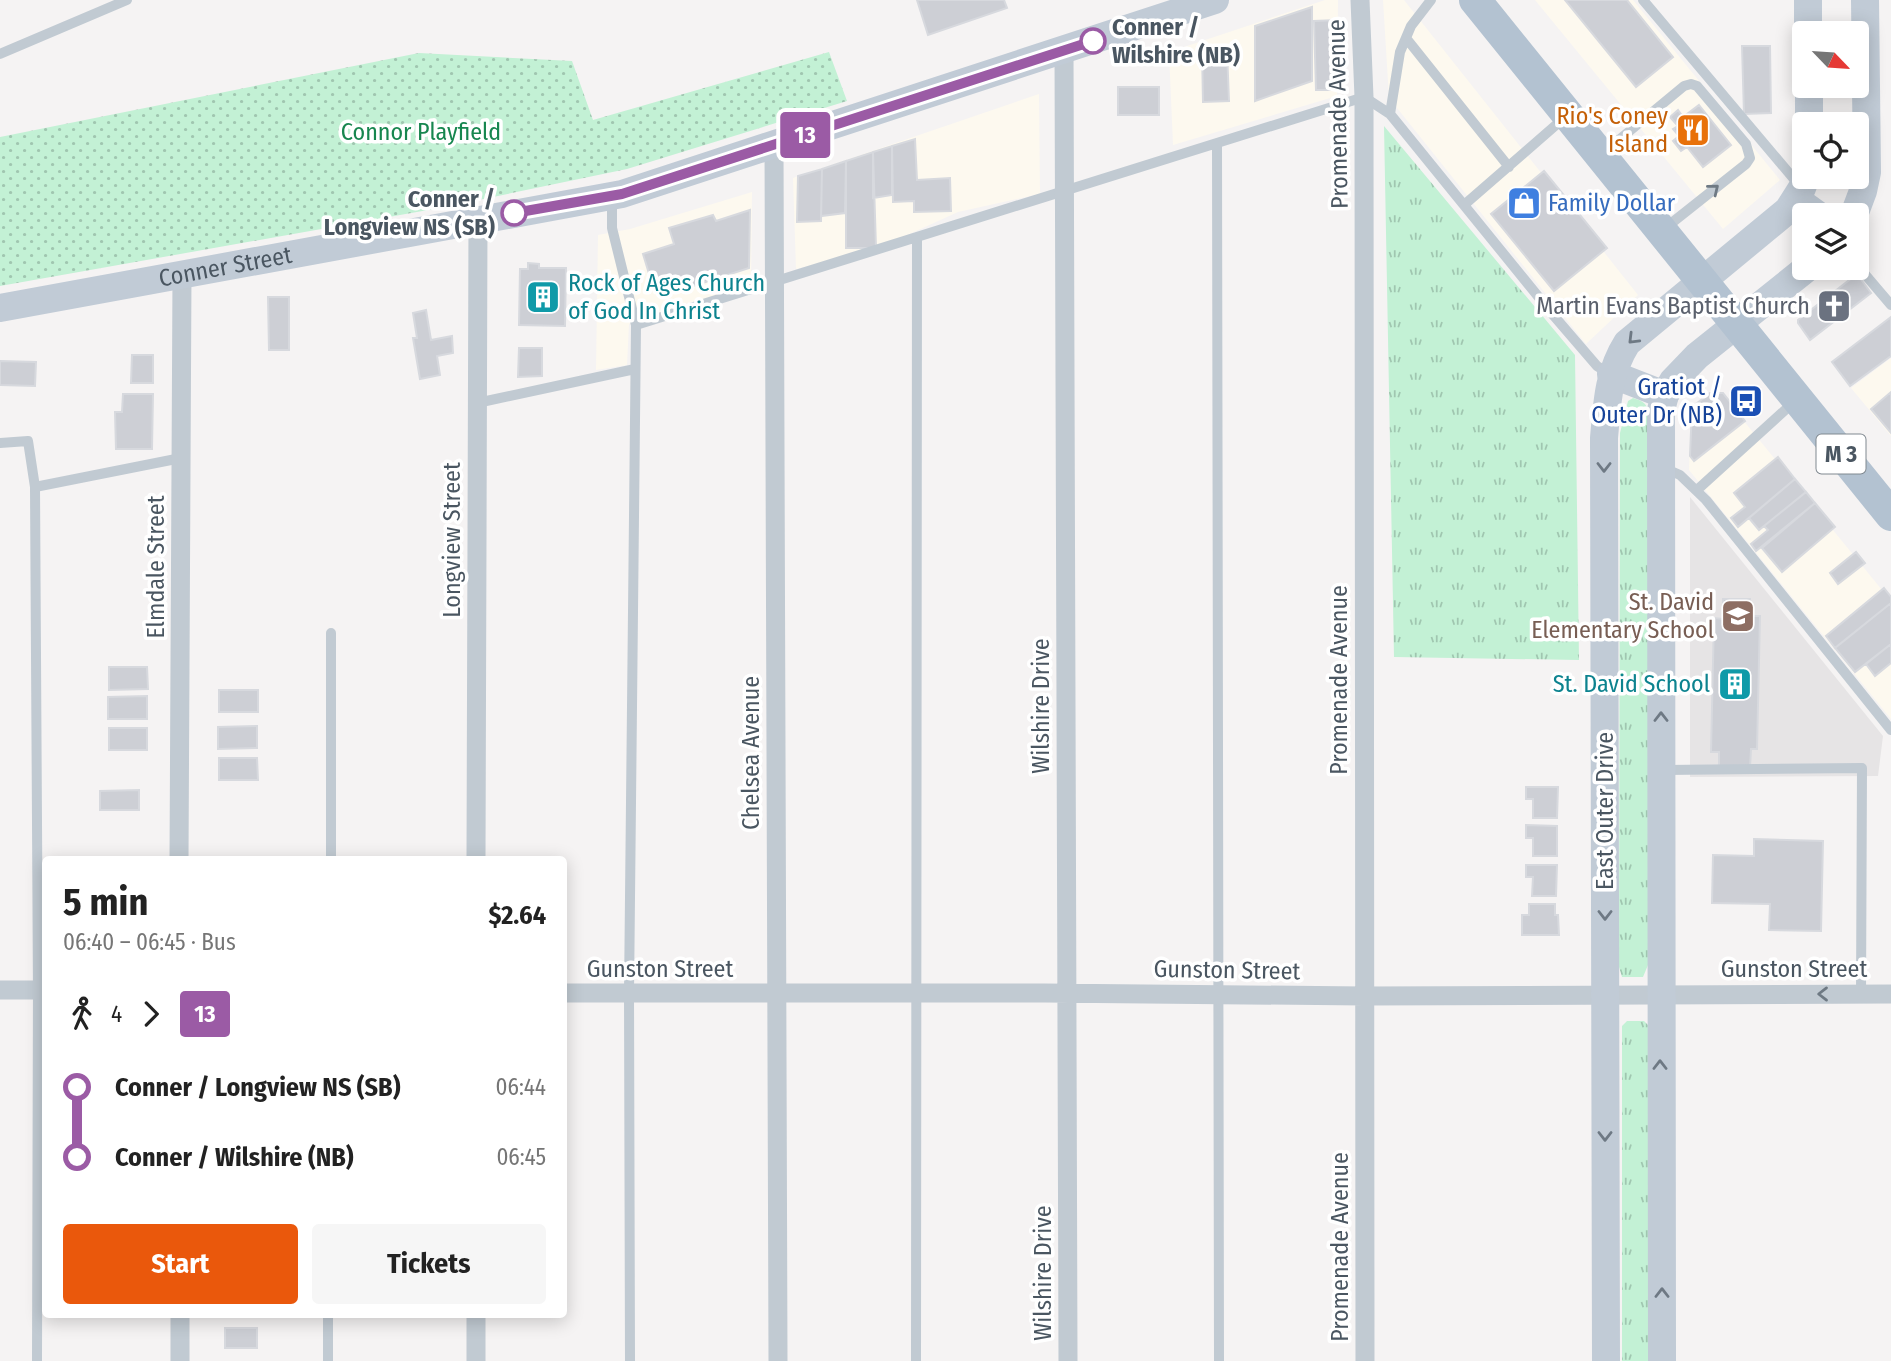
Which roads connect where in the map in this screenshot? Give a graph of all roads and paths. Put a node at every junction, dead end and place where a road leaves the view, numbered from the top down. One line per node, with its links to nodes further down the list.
1 (128, 0): 12 (lane)
2 (1215, 0): 11 (street, Conner Street)
3 (1360, 0): 13 (street, Promenade Avenue)
4 (1431, 0): 10 (lane)
5 (1475, 0): 15 (main road, M 3)
6 (1643, 0): 20 (lane)
7 (1808, 0): 9 (street)
8 (1865, 0): 24 (street)
9 (1808, 21)
10 (1406, 38): 14 (lane); 19 (lane)
11 (1064, 50): 17 (street, Conner Street); 22 (street, Wilshire Drive)
12 (0, 54)
13 (1364, 97): 14 (lane); 16 (lane); 67 (street, Promenade Avenue)
14 (1391, 114): 25 (lane)
15 (1568, 116): 18 (main road, M 3); 19 (lane)
16 (1217, 143): 22 (lane); 66 (lane)
17 (774, 145): 23 (street, Conner Street); 33 (street, Chelsea Avenue)
18 (1600, 156): 27 (main road, M 3); 27 (lane, one-way to 18)
19 (1509, 167): 25 (lane)
20 (1792, 177)
21 (1800, 189): 31 (street, East Outer Drive)
22 (1063, 191): 28 (lane); 59 (street, Wilshire Drive)
23 (612, 195): 26 (street, Conner Street); 37 (lane)
24 (1858, 203)
25 (1464, 205): 39 (lane)
26 (478, 220): 29 (street, Conner Street); 42 (street, Longview Street)
27 (1661, 232): 31 (main road, M 3)
28 (917, 237): 33 (lane); 62 (lane)
29 (182, 275): 35 (street, Conner Street); 44 (street, Elmdale Street)
30 (1869, 279): 34 (lane)
31 (1702, 280): 36 (main road, M 3); 39 (street, East Outer Drive, one-way to 39)
32 (1792, 280): 36 (street)
33 (774, 282): 37 (lane); 61 (street, Chelsea Avenue)
34 (1891, 305)
35 (0, 308)
36 (1738, 324): 40 (street); 41 (main road, M 3)
37 (636, 325): 38 (lane)
38 (635, 369): 42 (lane); 58 (lane)
39 (1611, 374): 40 (street); 63 (street, East Outer Drive, one-way to 63)
40 (1665, 394): 45 (street)
41 (1797, 400): 47 (lane); 48 (main road, M 3)
42 (477, 403): 54 (street, Longview Street)
43 (0, 443): 46 (lane)
44 (181, 458): 46 (lane); 52 (street, Elmdale Street)
45 (1661, 467): 47 (lane); 51 (street, one-way to 45)
46 (35, 487): 56 (lane)
47 (1697, 490): 50 (lane)
48 (1891, 516)
49 (331, 633): 53 (lane)
50 (1891, 730)
51 (1661, 770): 60 (street); 64 (lane)
52 (179, 856)
53 (331, 856)
54 (476, 856)
55 (0, 990): 56 (street)
56 (42, 990): 71 (lane)
57 (567, 993): 58 (street, Gunston Street)
58 (629, 993): 61 (street, Gunston Street); 75 (lane)
59 (1066, 993): 62 (street, Gunston Street); 66 (street, Gunston Street); 78 (street, Wilshire Drive)
60 (1660, 993): 63 (street, Gunston Street); 64 (street, Gunston Street, one-way to 60); 82 (street, one-way to 60)
61 (776, 994): 62 (street, Gunston Street); 76 (street, Chelsea Avenue)
62 (916, 994): 77 (lane)
63 (1605, 994): 67 (street, Gunston Street); 81 (street, East Outer Drive, one-way to 81)
64 (1861, 994): 65 (street, Gunston Street)
65 (1891, 994)
66 (1220, 995): 67 (street, Gunston Street); 79 (lane)
67 (1364, 996): 80 (street, Promenade Avenue)
68 (180, 1318): 72 (street)
69 (328, 1318): 73 (lane)
70 (476, 1318): 74 (street)
71 (37, 1361)
72 (180, 1361)
73 (328, 1361)
74 (476, 1361)
75 (630, 1361)
76 (778, 1361)
77 (916, 1361)
78 (1068, 1361)
79 (1219, 1361)
80 (1365, 1361)
81 (1605, 1361)
82 (1662, 1361)

